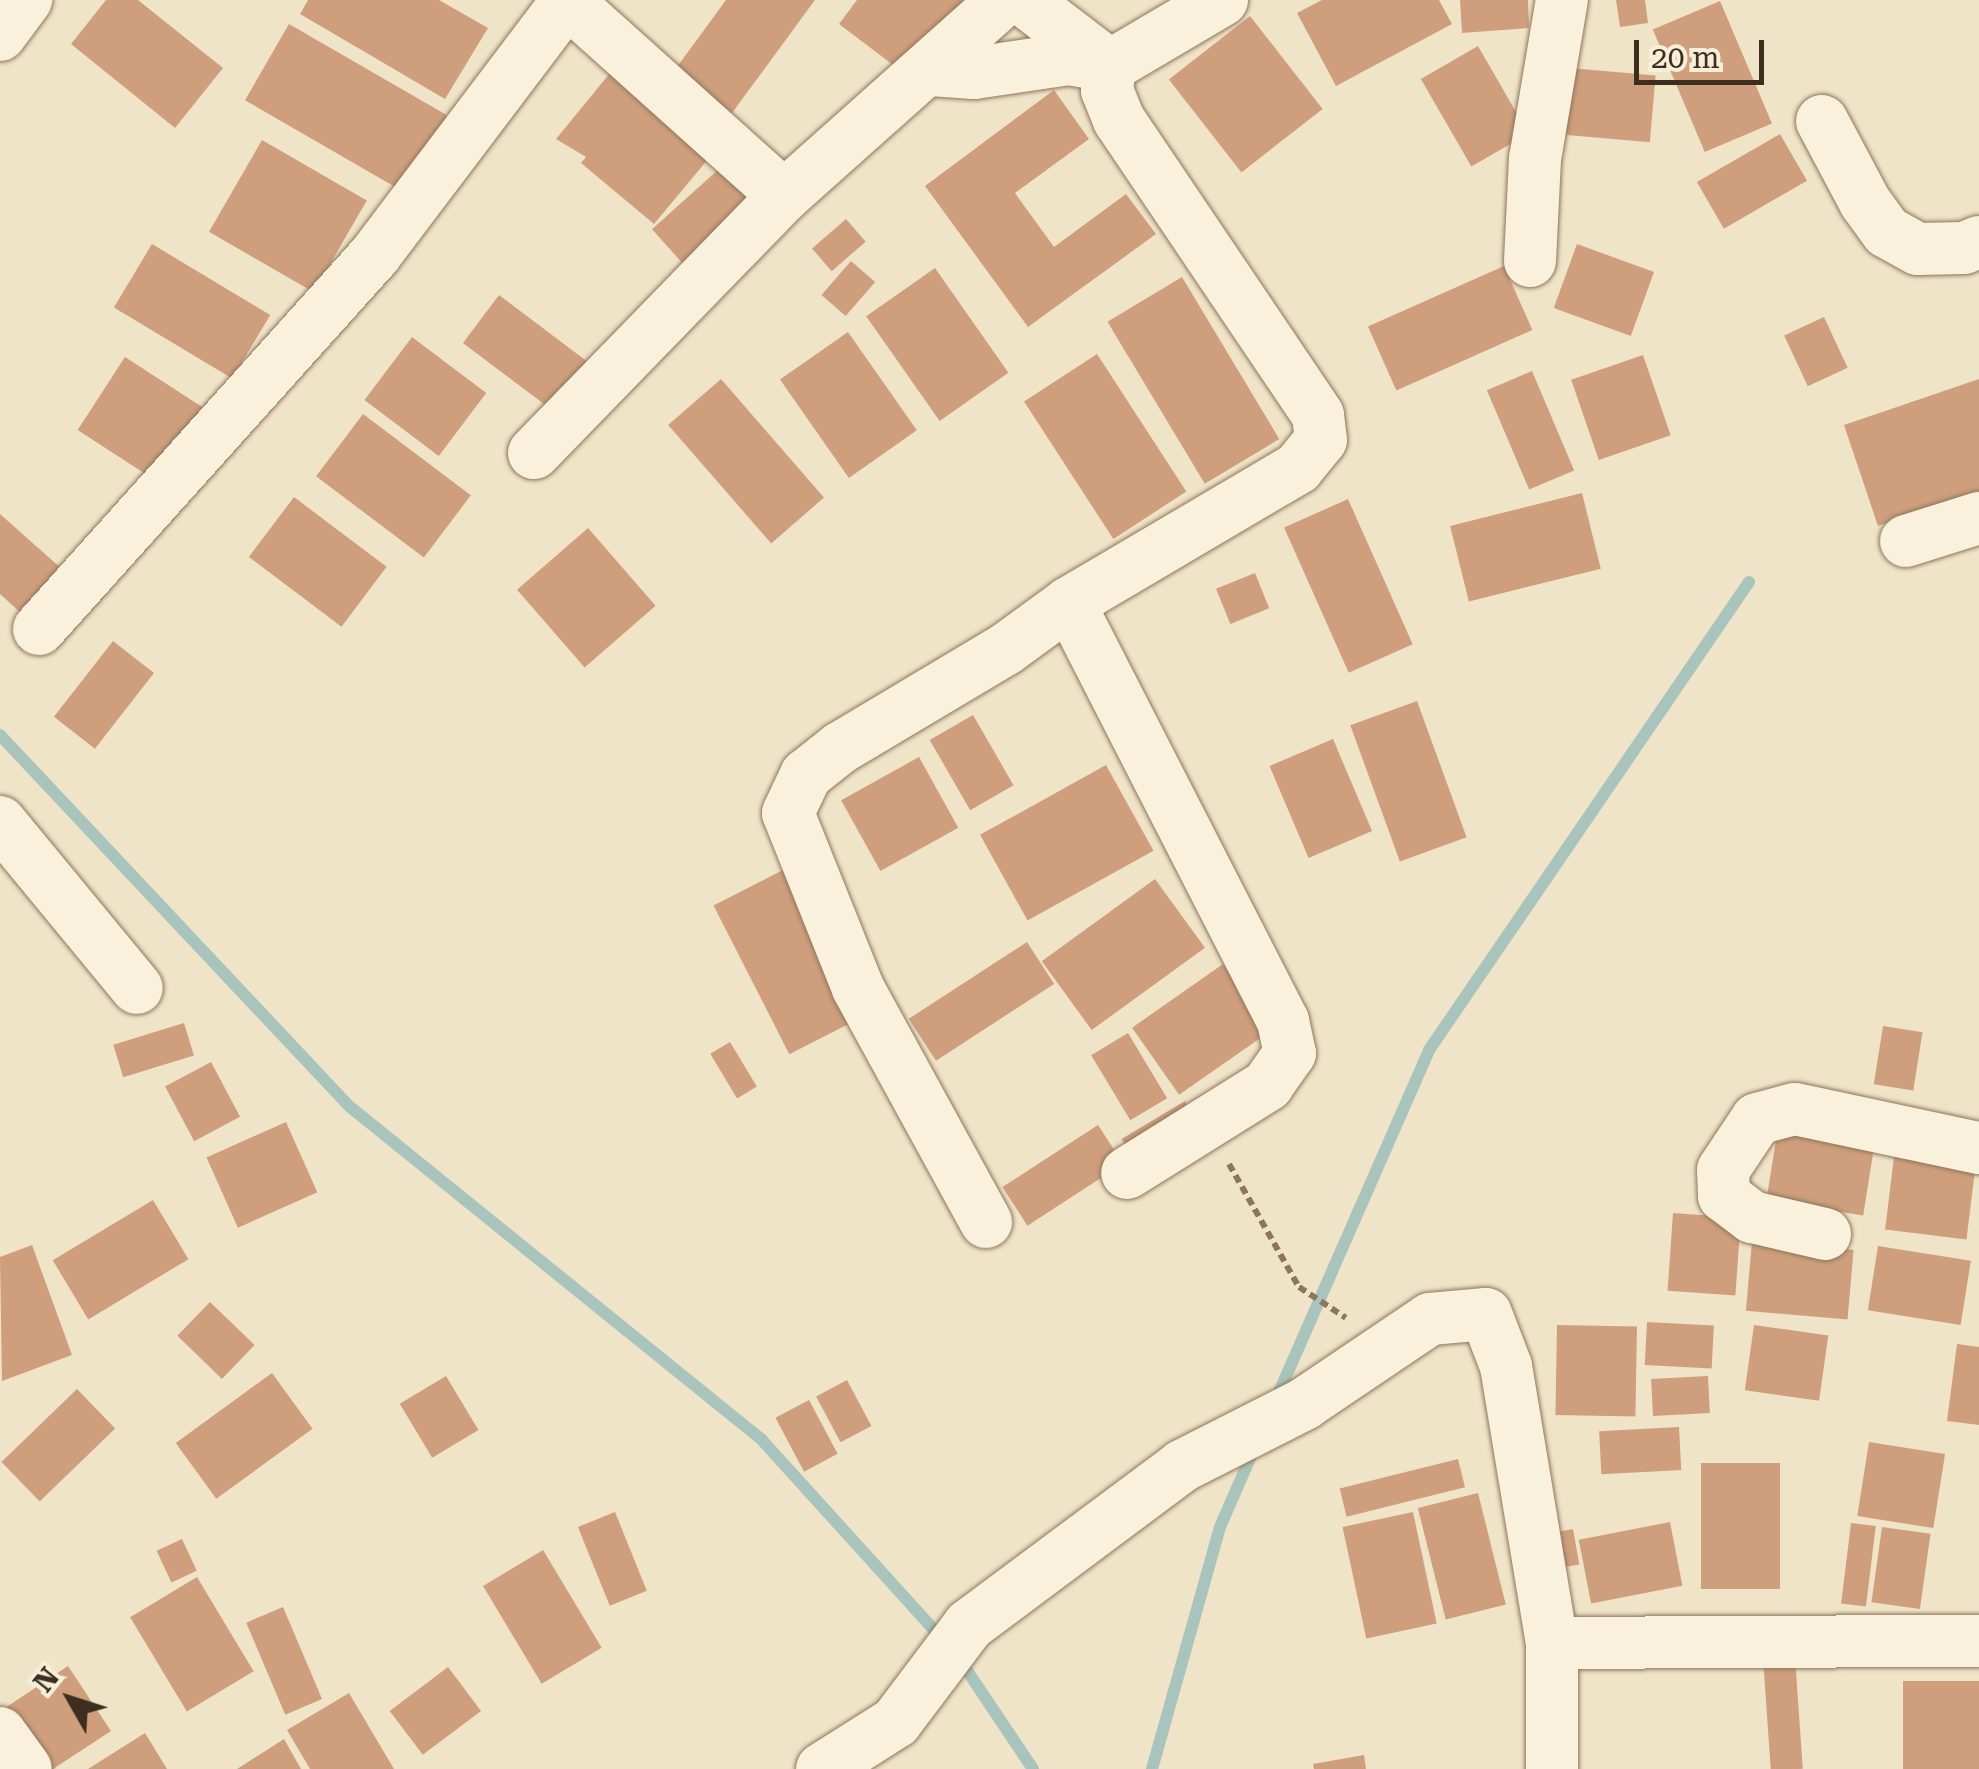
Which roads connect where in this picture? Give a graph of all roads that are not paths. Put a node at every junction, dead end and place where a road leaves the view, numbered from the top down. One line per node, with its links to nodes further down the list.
1 (26, 0): 7 (street)
2 (568, 0): 11 (street); 18 (street)
3 (1004, 0): 9 (street)
4 (1024, 0): 8 (street)
5 (1222, 0): 8 (street)
6 (1562, 0): 13 (street)
7 (0, 35)
8 (1110, 66): 9 (street); 17 (street)
9 (930, 70): 11 (street)
10 (1822, 121): 12 (street)
11 (784, 196): 14 (street)
12 (1979, 242)
13 (1530, 261)
14 (534, 453)
15 (1979, 518): 16 (street)
16 (1906, 541)
17 (1068, 603): 22 (street); 23 (street)
18 (39, 630)
19 (0, 822): 20 (street)
20 (137, 988)
21 (1979, 1148): 24 (street)
22 (1127, 1173)
23 (986, 1222)
24 (1825, 1234)
25 (1979, 1640): 26 (street)
26 (1552, 1643): 29 (street); 30 (street)
27 (0, 1733): 28 (street)
28 (26, 1769)
29 (822, 1769)
30 (1552, 1769)

